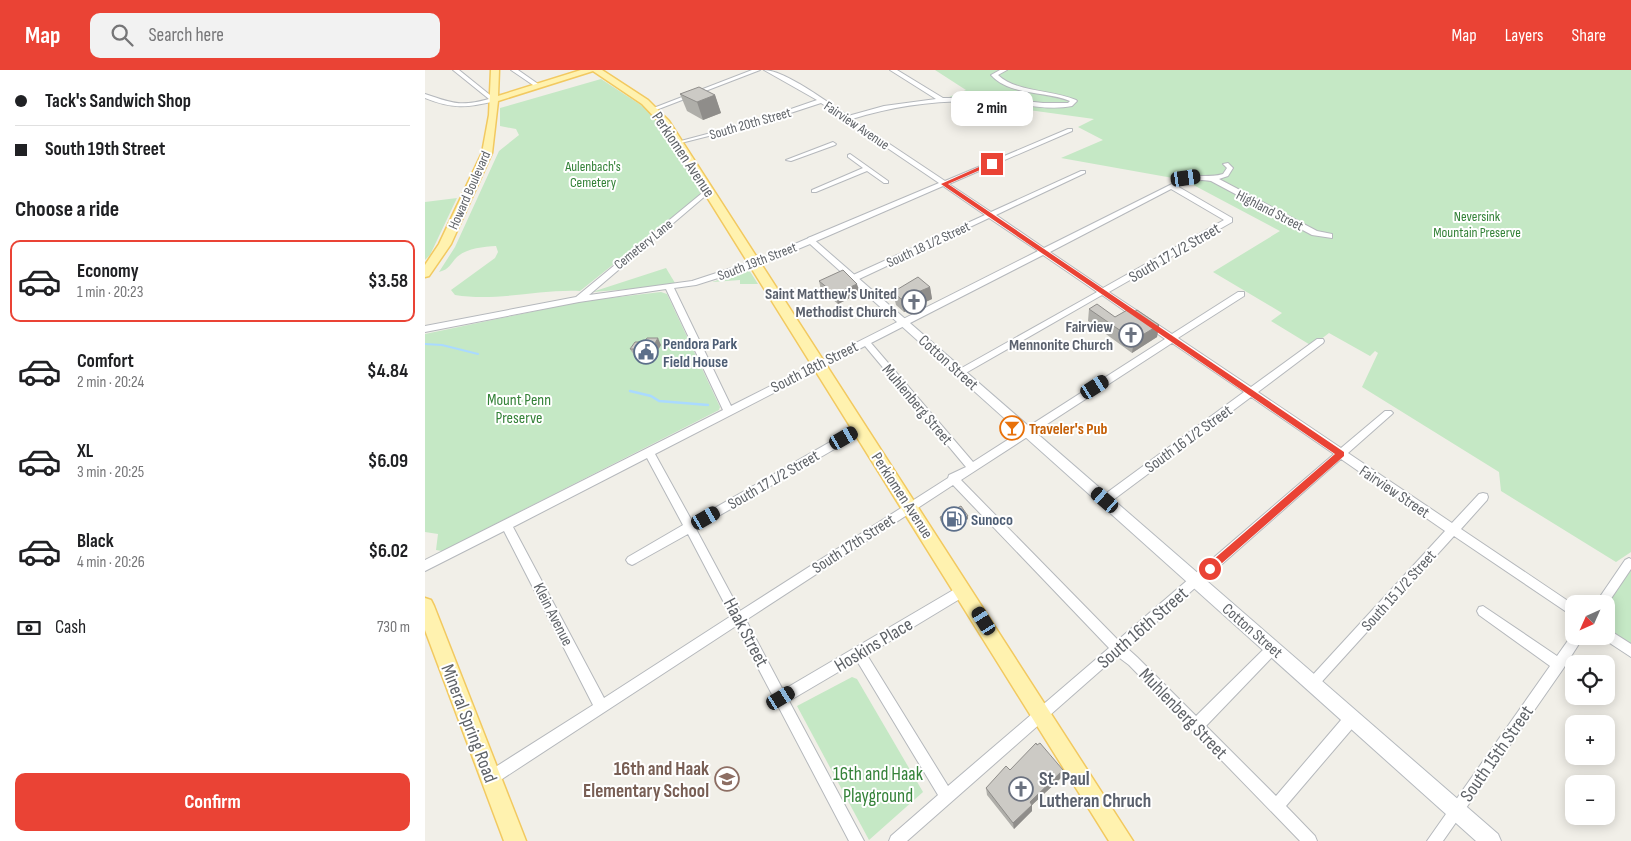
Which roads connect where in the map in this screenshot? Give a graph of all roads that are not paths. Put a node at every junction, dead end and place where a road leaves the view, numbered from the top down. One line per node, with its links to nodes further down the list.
1 (456, 70): 12 (street)
2 (495, 70): 12 (main road, Howard Boulevard)
3 (516, 70): 10 (street)
4 (589, 70): 10 (main road)
5 (596, 70): 15 (main road, Perkiomen Avenue)
6 (757, 70): 15 (street)
7 (767, 70): 14 (street, Fairview Avenue)
8 (893, 70): 13 (street)
9 (1004, 70): 13 (street)
10 (538, 86): 12 (main road)
11 (425, 96): 12 (street)
12 (493, 100): 37 (main road, Howard Boulevard)
13 (942, 100): 16 (street)
14 (821, 101): 16 (street, Fairview Avenue); 18 (street, South 20th Street)
15 (654, 108): 18 (main road, Perkiomen Avenue)
16 (848, 118): 27 (street, Fairview Avenue)
17 (1070, 130): 27 (street, South 19th Street)
18 (679, 143): 29 (main road, Perkiomen Avenue)
19 (833, 144): 21 (street)
20 (850, 156): 23 (street)
21 (789, 160)
22 (1226, 164): 25 (street, Highland Street)
23 (867, 169): 26 (street); 30 (street)
24 (1083, 172): 31 (street, South 18 1/2 Street)
25 (1210, 179): 28 (street, South 18th Street); 33 (street, Highland Street)
26 (886, 182)
27 (944, 184): 31 (street, Fairview Street); 34 (street, South 19th Street)
28 (1171, 186): 32 (street, Highland Street); 35 (street, South 18th Street)
29 (709, 190): 36 (main road, Perkiomen Avenue); 42 (street, Cemetery Lane)
30 (814, 191)
31 (990, 215): 35 (street, Fairview Street); 38 (street, South 18 1/2 Street)
32 (1229, 220): 40 (street, South 17 1/2 Street)
33 (1329, 236)
34 (811, 240): 36 (street, South 19th Street); 38 (street, Cotton Street)
35 (1042, 251): 40 (street, Fairview Street); 43 (street, South 18th Street)
36 (756, 263): 39 (street, South 19th Street); 48 (main road, Perkiomen Avenue)
37 (425, 273)
38 (854, 278): 43 (street, Cotton Street)
39 (669, 288): 42 (street, South 19th Street); 51 (street)
40 (1103, 292): 45 (street, Fairview Street); 49 (street, South 17 1/2 Street)
41 (1241, 294): 45 (street, South 17th Street)
42 (579, 299): 44 (street, South 19th Street)
43 (903, 321): 46 (street, South 18th Street); 49 (street, Cotton Street)
44 (425, 329)
45 (1171, 338): 50 (street, Fairview Street); 54 (street, South 17th Street)
46 (865, 340): 48 (street, South 18th Street); 57 (street, Muhlenberg Street)
47 (1320, 341): 50 (street, South 16 1/2 Street)
48 (820, 364): 51 (street, South 18th Street); 53 (main road, Perkiomen Avenue)
49 (961, 372): 54 (street, Cotton Street)
50 (1250, 392): 56 (street, Fairview Street); 60 (street, South 16 1/2 Street)
51 (728, 410): 55 (street, South 18th Street)
52 (1388, 413): 56 (street, South 16th Street)
53 (861, 428): 61 (main road, Perkiomen Avenue); 63 (street, South 17 1/2 Street)
54 (1027, 431): 57 (street, South 17th Street); 60 (street, Cotton Street)
55 (649, 451): 62 (street, South 18th Street); 63 (street, Haak Street)
56 (1341, 454): 64 (street, Fairview Street); 68 (street, South 16th Street)
57 (971, 466): 58 (street, South 17th Street)
58 (953, 478): 61 (street, South 17th Street); 77 (street, Muhlenberg Street)
59 (1483, 497): 64 (street, South 15 1/2 Street)
60 (1105, 500): 68 (street, Cotton Street)
61 (911, 506): 69 (main road, Perkiomen Avenue); 74 (street, South 17th Street)
62 (506, 524): 67 (street, South 18th Street); 84 (street, Klein Avenue)
63 (690, 526): 65 (street, South 17 1/2 Street); 74 (street, Haak Street)
64 (1453, 530): 72 (street, Fairview Street); 82 (street, South 15 1/2 Street)
65 (632, 560)
66 (1629, 563): 70 (street)
67 (425, 566)
68 (1196, 580): 77 (street, South 16th Street); 78 (street, Cotton Street)
69 (964, 590): 80 (street, Hoskins Place); 85 (main road, Perkiomen Avenue)
70 (1607, 595)
71 (425, 606): 88 (main road, Mineral Spring Road)
72 (1565, 606)
73 (1483, 611): 81 (street)
74 (738, 617): 83 (street, Haak Street); 84 (street, South 17th Street)
75 (1615, 640): 79 (street)
76 (1572, 645): 81 (street, South 15th Street)
77 (1117, 648): 85 (street, South 16th Street); 87 (street, Muhlenberg Street)
78 (1273, 648): 82 (street, Cotton Street); 87 (street)
79 (1631, 651)
80 (859, 653): 83 (street, Hoskins Place); 89 (street)
81 (1559, 665): 91 (street, South 15th Street)
82 (1313, 683): 86 (street, Cotton Street)
83 (781, 698): 93 (street, Haak Street)
84 (601, 706): 88 (street, South 17th Street)
85 (1042, 714): 89 (street, South 16th Street); 95 (main road, Perkiomen Avenue)
86 (1353, 718): 90 (street); 91 (street, Cotton Street)
87 (1197, 725): 90 (street, Muhlenberg Street)
88 (491, 778): 92 (main road, Mineral Spring Road)
89 (947, 797): 94 (street, South 16th Street)
90 (1276, 807): 96 (street, Muhlenberg Street)
91 (1457, 810): 97 (street, South 15th Street); 98 (street, Cotton Street)
92 (515, 841)
93 (857, 841)
94 (896, 841)
95 (1122, 841)
96 (1310, 841)
97 (1434, 841)
98 (1491, 841)

